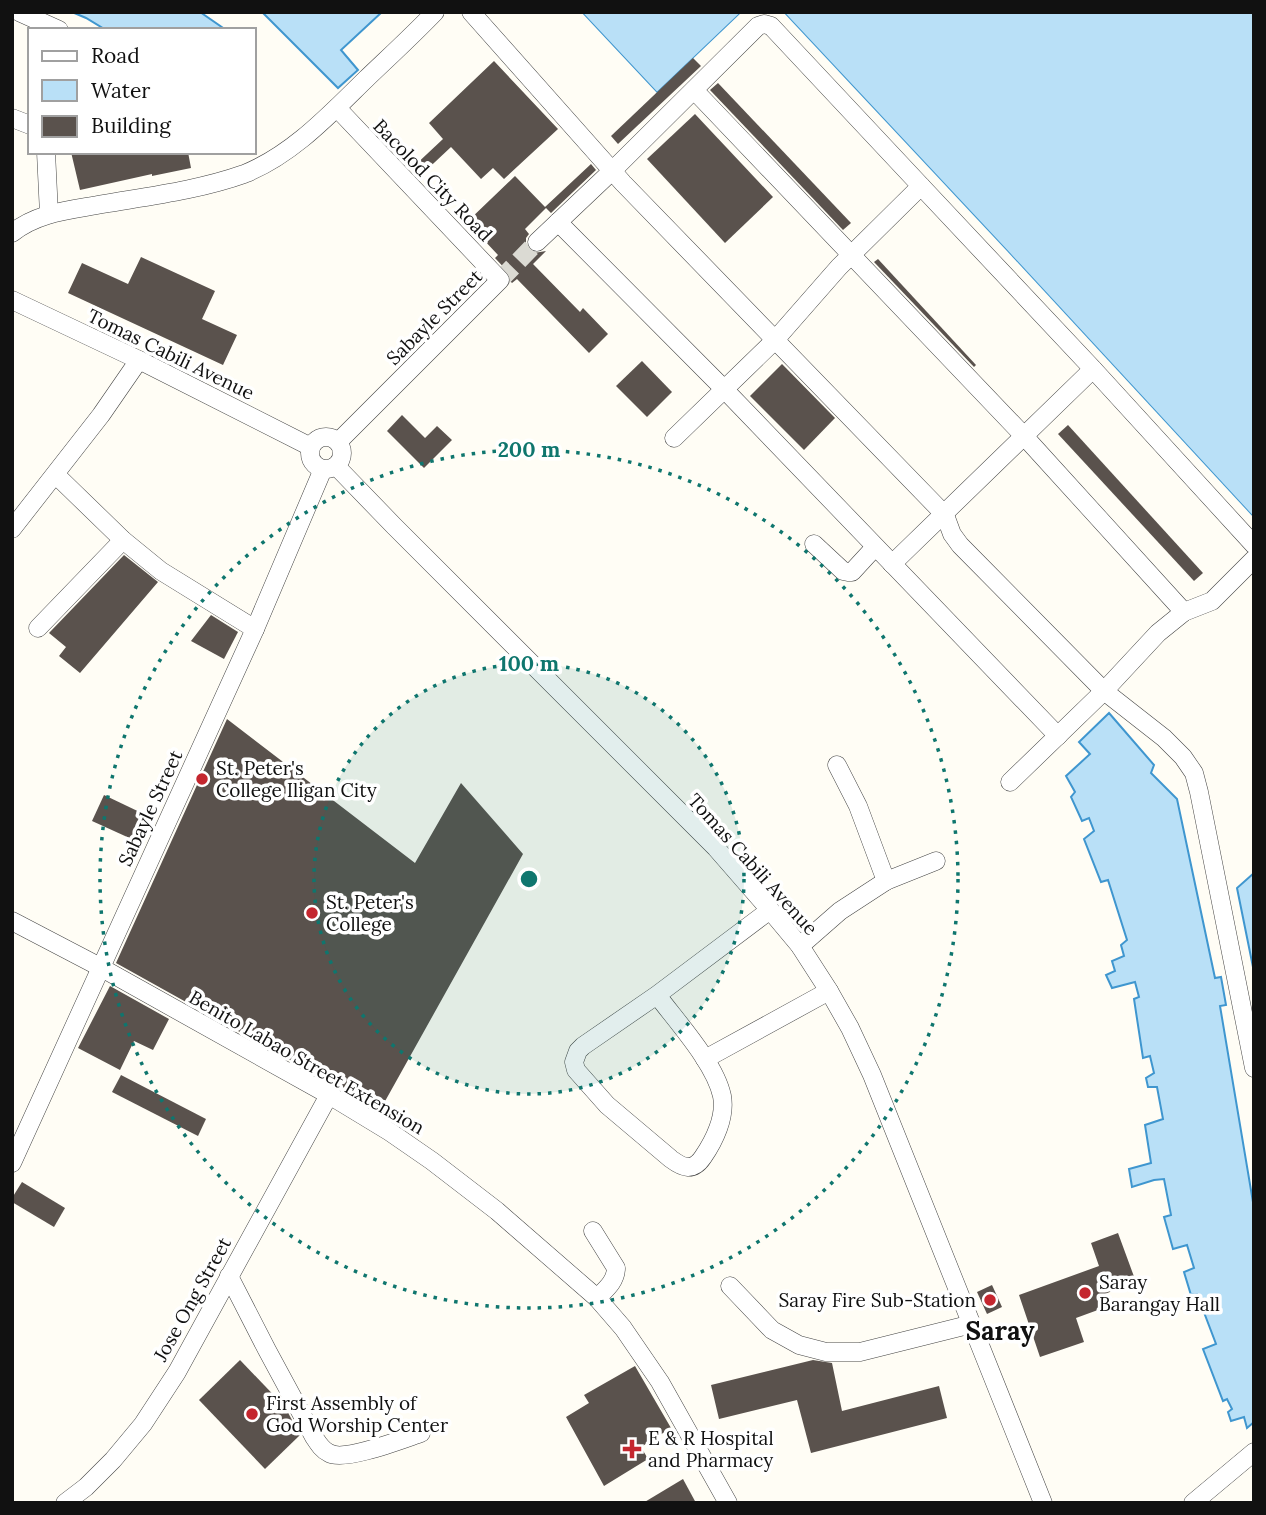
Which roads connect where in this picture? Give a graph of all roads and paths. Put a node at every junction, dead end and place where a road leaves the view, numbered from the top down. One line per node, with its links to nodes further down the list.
1 (19, 12): 4 (street)
2 (435, 12): 6 (street)
3 (471, 12): 8 (street)
4 (55, 28)
5 (694, 90): 8 (street); 9 (street); 14 (street)
6 (337, 108): 10 (street); 15 (street, Bacolod City Road)
7 (46, 154): 10 (street)
8 (612, 171): 11 (street); 17 (street)
9 (921, 186): 14 (street); 19 (street)
10 (49, 214): 12 (street)
11 (558, 222): 13 (street); 20 (street)
12 (12, 233)
13 (537, 242)
14 (852, 254): 17 (street); 21 (street)
15 (500, 280): 23 (street, Sabayle Street)
16 (12, 300): 18 (street, Tomas Cabili Avenue)
17 (775, 341): 20 (street); 27 (street)
18 (139, 360): 24 (street, Tomas Cabili Avenue); 26 (street)
19 (1093, 369): 21 (street); 31 (street)
20 (724, 389): 22 (street); 32 (street)
21 (1024, 436): 27 (street); 35 (street)
22 (674, 438)
23 (338, 442): 24 (street); 25 (street)
24 (311, 447): 25 (street)
25 (329, 468): 37 (street, Sabayle Street); 44 (street, Tomas Cabili Avenue)
26 (56, 475): 28 (street); 29 (street)
27 (944, 515): 34 (street); 38 (street)
28 (12, 529)
29 (123, 540): 36 (street); 37 (street)
30 (814, 544): 32 (street)
31 (1254, 545)
32 (875, 547): 34 (street)
33 (1254, 559): 35 (street)
34 (892, 564): 39 (street)
35 (1184, 612): 38 (street)
36 (38, 628)
37 (255, 629): 47 (street, Sabayle Street)
38 (1104, 691): 39 (street); 51 (street)
39 (1058, 736): 41 (street)
40 (837, 765): 43 (street)
41 (1010, 782)
42 (936, 861): 43 (street)
43 (886, 881): 46 (street)
44 (770, 910): 46 (street, Tomas Cabili Avenue); 49 (street)
45 (14, 922): 47 (street, Benito Labao Street Extension)
46 (800, 946): 48 (street, Tomas Cabili Avenue)
47 (100, 967): 52 (street, Benito Labao Street Extension); 53 (street, Sabayle Street)
48 (828, 990): 50 (street); 58 (street, Tomas Cabili Avenue)
49 (657, 995): 50 (street); 50 (street)
50 (705, 1059)
51 (1254, 1068)
52 (329, 1096): 55 (street, Jose Ong Street); 57 (street, Benito Labao Street Extension)
53 (12, 1163)
54 (593, 1230): 57 (street)
55 (229, 1276): 59 (street); 61 (street, Jose Ong Street)
56 (730, 1286): 58 (street)
57 (597, 1298): 62 (street, Benito Labao Street Extension)
58 (972, 1324): 63 (street, Tomas Cabili Avenue)
59 (421, 1433)
60 (1254, 1452): 64 (street)
61 (65, 1503)
62 (729, 1503)
63 (1043, 1503)
64 (1193, 1503)

